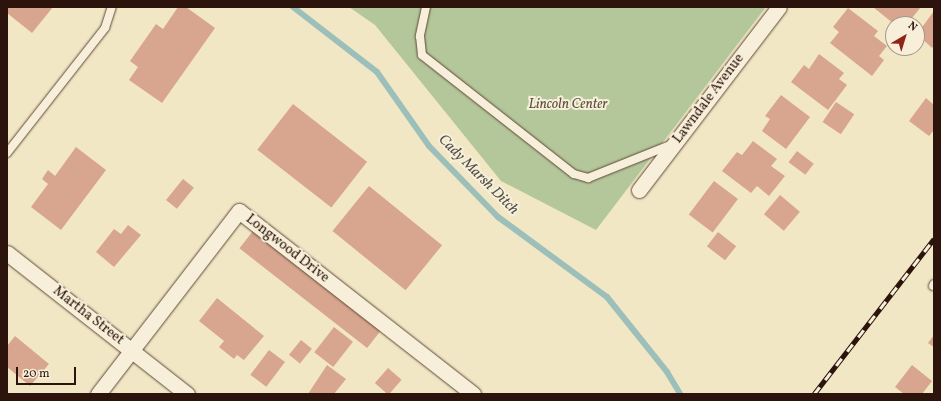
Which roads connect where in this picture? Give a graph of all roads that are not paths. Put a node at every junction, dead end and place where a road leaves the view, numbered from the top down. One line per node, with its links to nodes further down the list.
1 (112, 7): 5 (lane)
2 (426, 7): 4 (lane)
3 (779, 7): 4 (street, Lawndale Avenue)
4 (675, 143): 6 (street, Lawndale Avenue)
5 (7, 153)
6 (639, 190)
7 (7, 253): 8 (street, Martha Street)
8 (131, 350): 9 (street); 10 (street, Martha Street); 11 (street, Longwood Drive)
9 (98, 394)
10 (187, 394)
11 (473, 394)

